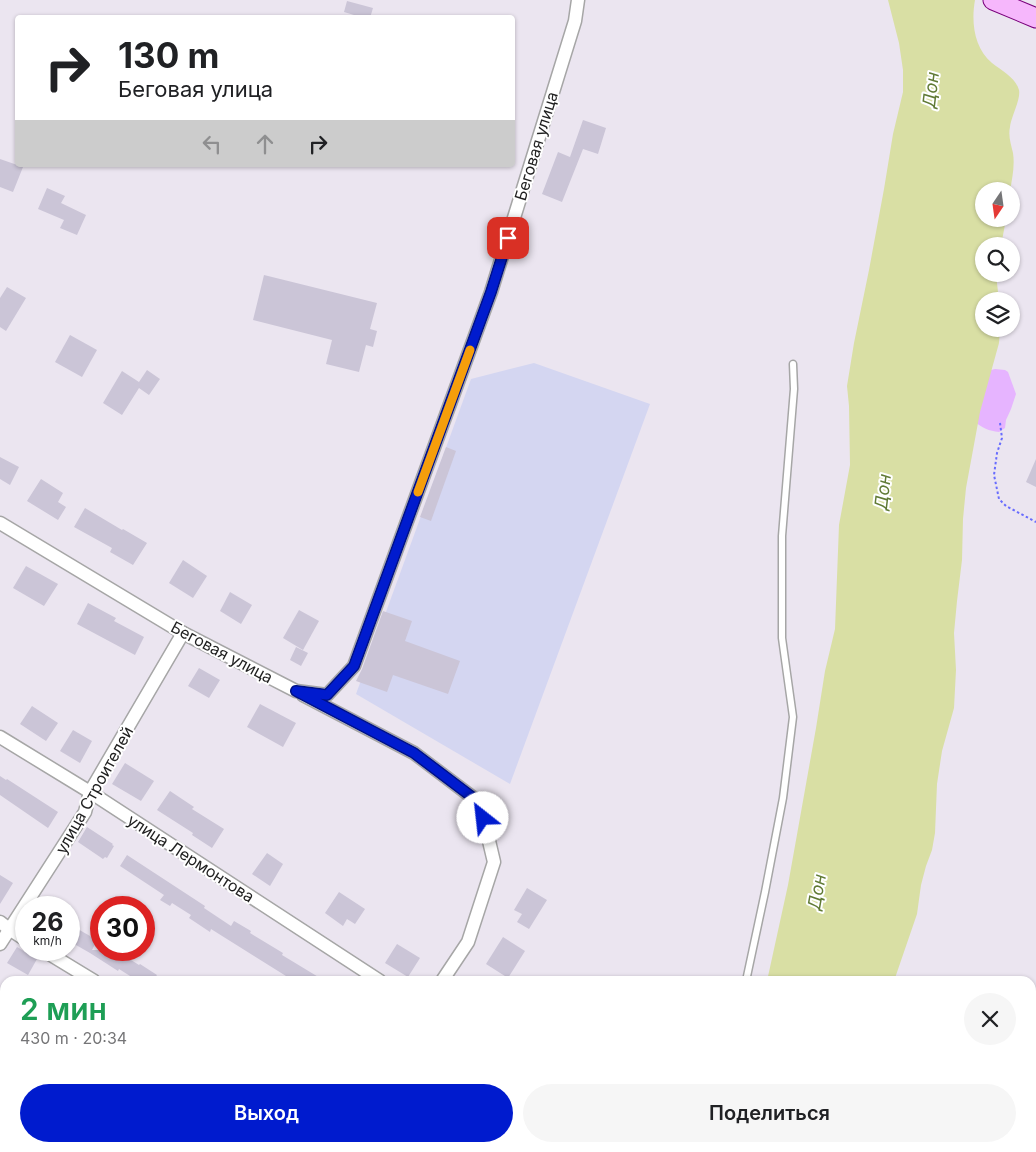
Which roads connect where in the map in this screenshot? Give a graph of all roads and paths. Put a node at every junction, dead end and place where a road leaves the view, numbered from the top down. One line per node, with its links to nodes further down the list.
1 (578, 0): 9 (street, Беговая улица)
2 (993, 0): 3 (main road)
3 (1036, 18)
4 (793, 364): 19 (lane)
5 (1000, 423): 6 (path)
6 (1036, 522)
7 (0, 523): 8 (street, Беговая улица)
8 (183, 633): 9 (street, Беговая улица); 11 (street, улица Строителей)
9 (296, 691): 18 (street)
10 (0, 737): 11 (street, улица Лермонтова)
11 (90, 792): 12 (street, улица Строителей); 17 (street, улица Лермонтова)
12 (4, 926): 13 (street); 14 (street, улица Строителей)
13 (15, 933)
14 (0, 944)
15 (61, 961): 16 (street)
16 (86, 976)
17 (372, 976)
18 (445, 976)
19 (747, 976)

